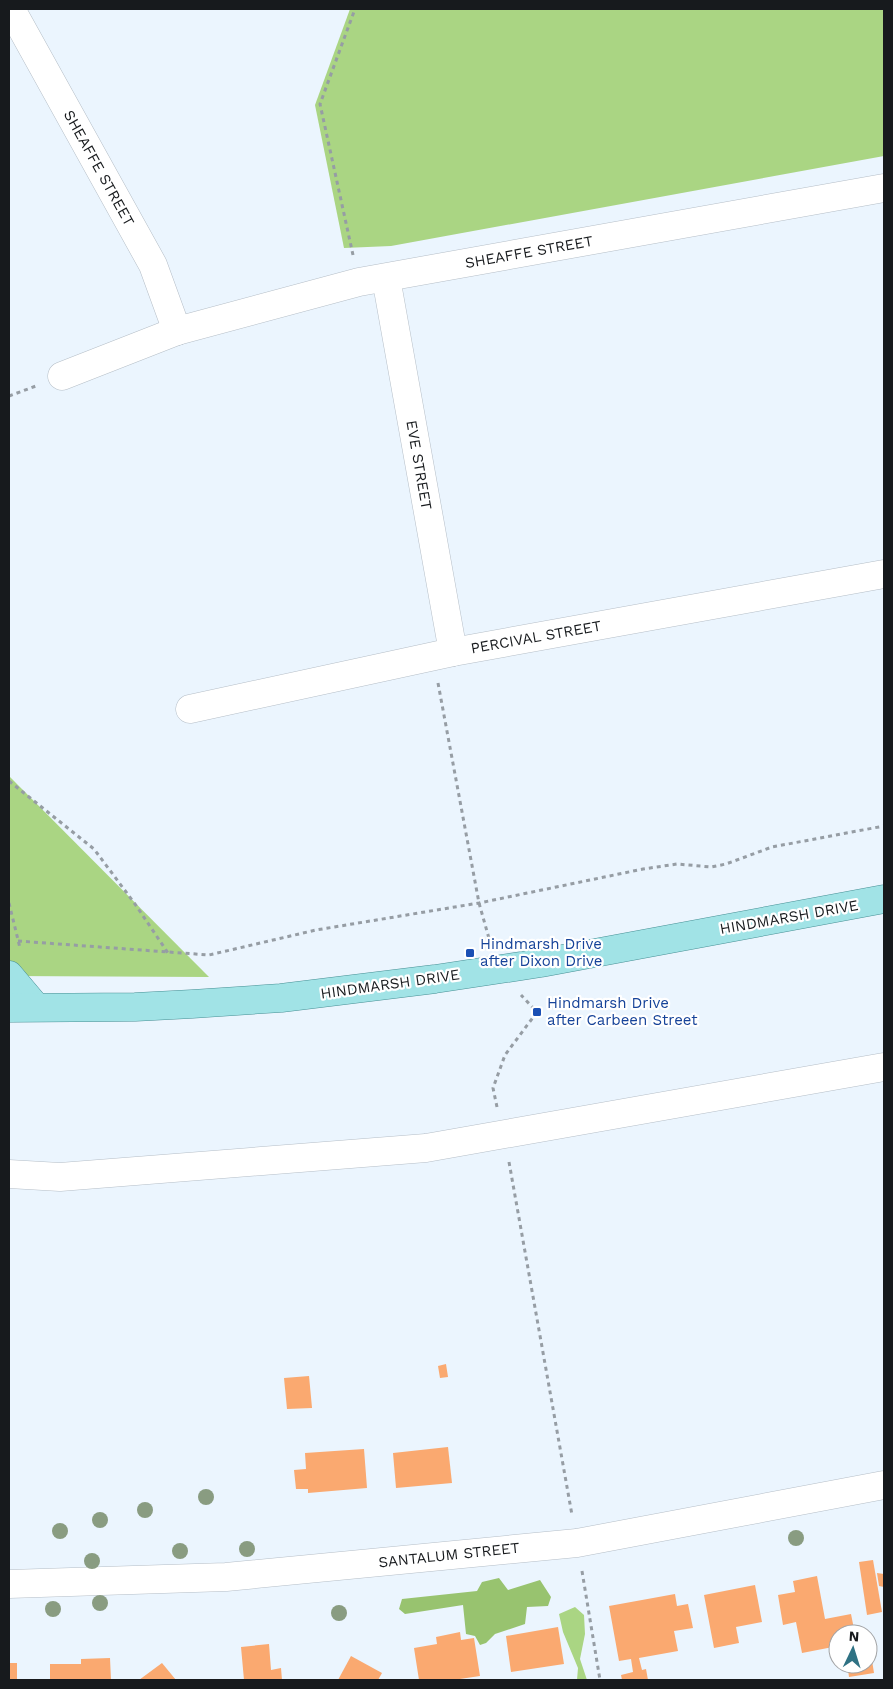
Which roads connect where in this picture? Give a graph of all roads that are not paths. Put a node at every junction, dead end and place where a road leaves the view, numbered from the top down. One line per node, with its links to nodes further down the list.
1 (11, 9): 4 (street, SHEAFFE STREET)
2 (884, 188): 3 (street, SHEAFFE STREET)
3 (386, 278): 4 (street, SHEAFFE STREET); 7 (street, EVE STREET)
4 (177, 331): 5 (street, SHEAFFE STREET)
5 (62, 376)
6 (884, 574): 7 (street, PERCIVAL STREET)
7 (443, 654): 8 (street, PERCIVAL STREET)
8 (190, 709)
9 (884, 899): 11 (main road, HINDMARSH DRIVE)
10 (9, 975): 11 (main road)
11 (36, 1007): 12 (main road, HINDMARSH DRIVE)
12 (9, 1008)
13 (884, 1067): 14 (street)
14 (9, 1174)
15 (884, 1485): 16 (street, SANTALUM STREET)
16 (9, 1584)

